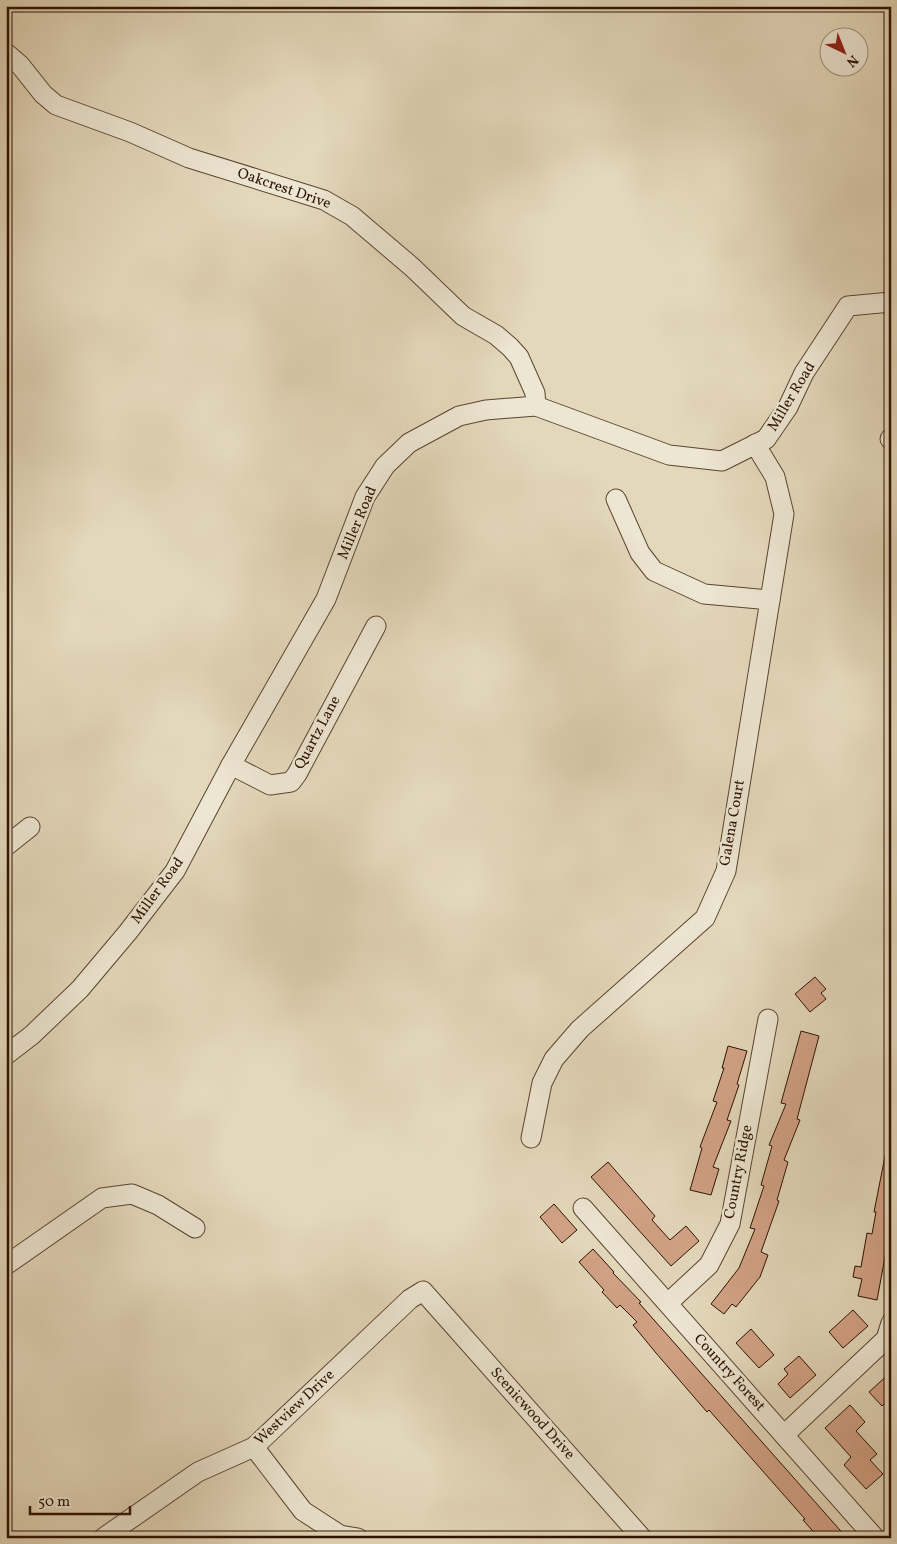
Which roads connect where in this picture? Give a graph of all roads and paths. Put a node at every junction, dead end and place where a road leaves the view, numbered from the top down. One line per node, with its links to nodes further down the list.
1 (6, 53): 3 (street, Oakcrest Drive)
2 (891, 302): 4 (street, Miller Road)
3 (536, 406): 4 (street, Miller Road); 8 (street, Miller Road)
4 (755, 444): 6 (street, Galena Court)
5 (616, 499): 6 (street)
6 (770, 600): 13 (street, Galena Court)
7 (376, 626): 8 (street, Quartz Lane)
8 (231, 765): 12 (street, Miller Road)
9 (30, 828): 10 (street)
10 (6, 846)
11 (768, 1019): 18 (street, Country Ridge)
12 (6, 1055)
13 (531, 1138)
14 (583, 1208): 18 (street, Country Forest)
15 (195, 1228): 16 (street)
16 (7, 1263)
17 (423, 1291): 21 (street, Westview Drive); 24 (street, Scenicwood Drive)
18 (668, 1303): 20 (street, Country Forest)
19 (891, 1322): 20 (street)
20 (784, 1435): 25 (street, Country Forest)
21 (254, 1446): 22 (street, Westview Drive); 23 (street)
22 (103, 1538)
23 (358, 1538)
24 (642, 1538)
25 (875, 1538)

